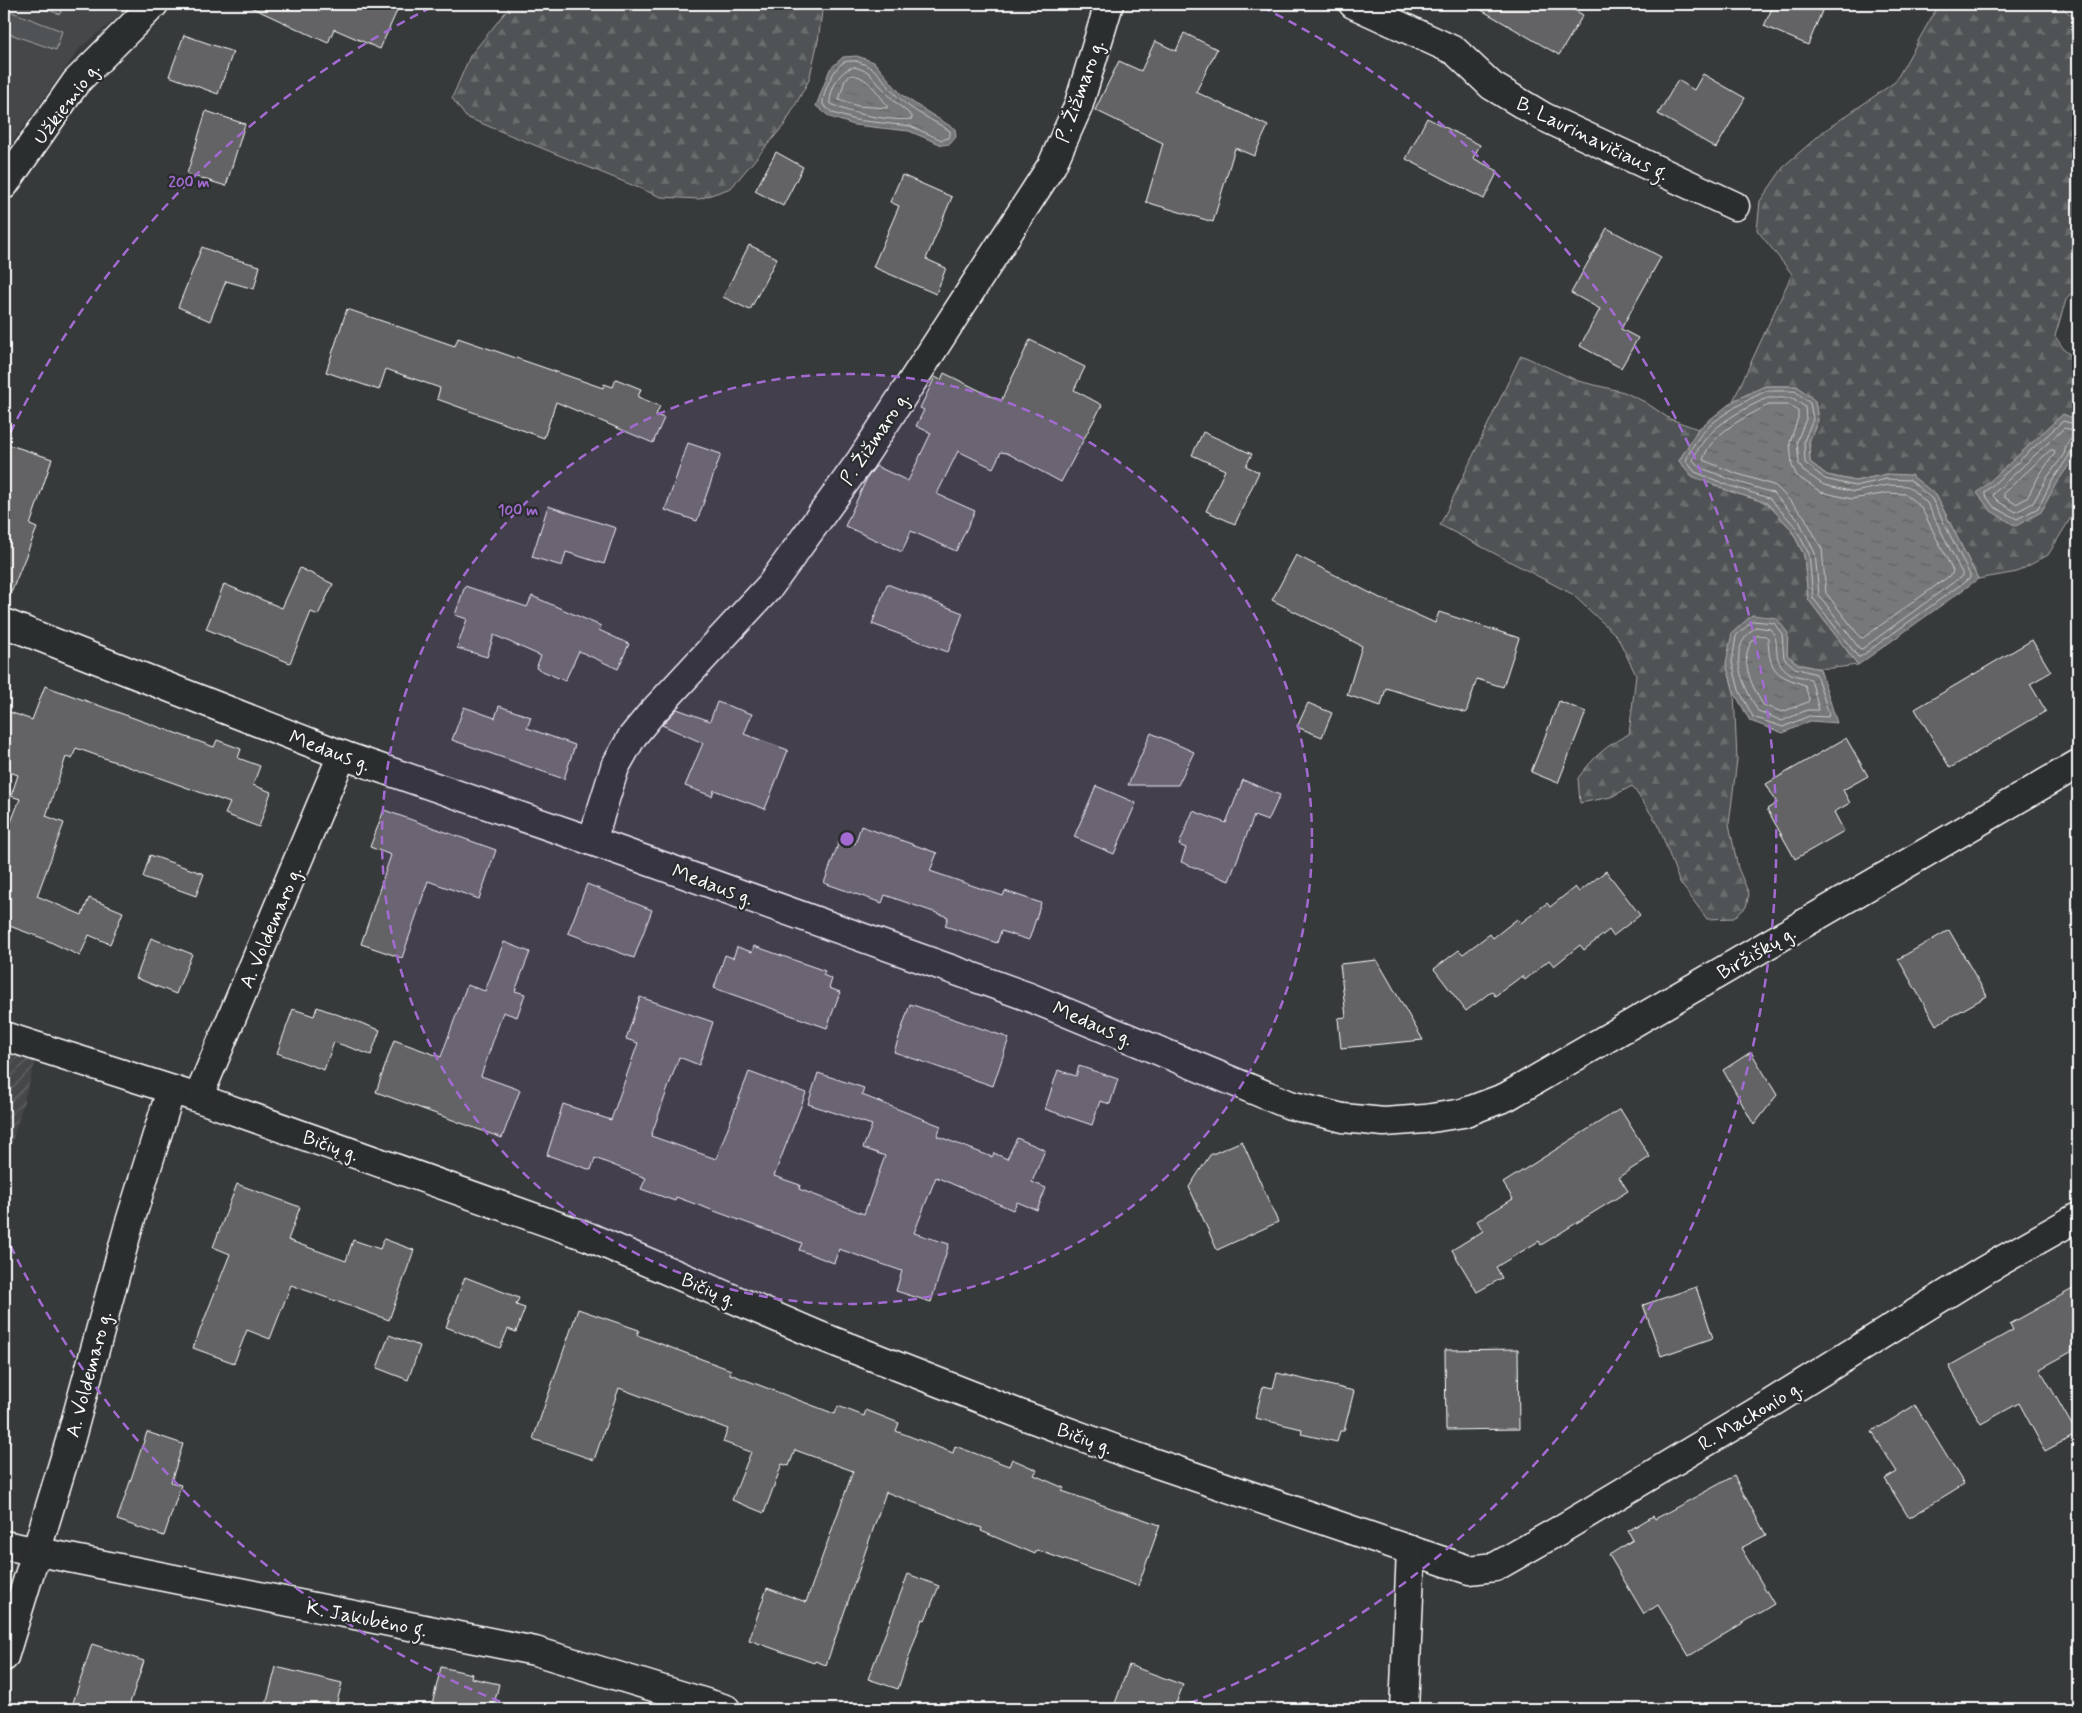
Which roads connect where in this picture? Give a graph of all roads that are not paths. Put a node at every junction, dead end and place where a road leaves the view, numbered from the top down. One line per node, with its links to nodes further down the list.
1 (154, 4): 4 (street, Užkiemio g.)
2 (1109, 4): 9 (street, P. Žižmaro g.)
3 (1353, 4): 5 (street, B. Laurinavičiaus g.)
4 (4, 185)
5 (1735, 206)
6 (4, 623): 7 (street, Medaus g.)
7 (342, 756): 9 (street, Medaus g.); 12 (street, A. Voldemaro g.)
8 (2078, 764): 13 (street, Biržiškų g.)
9 (592, 841): 13 (street, Medaus g.)
10 (4, 1036): 11 (street, Bičių g.)
11 (171, 1090): 12 (street, Bičių g.); 17 (street, A. Voldemaro g.)
12 (198, 1098): 16 (street, Bičių g.)
13 (1425, 1119)
14 (2078, 1217): 16 (street, R. Mackonio g.)
15 (4, 1545): 17 (street, K. Jakubėno g.)
16 (1411, 1550): 20 (street)
17 (35, 1551): 18 (street, A. Voldemaro g.); 19 (street, K. Jakubėno g.)
18 (4, 1657)
19 (726, 1709)
20 (1404, 1709)

